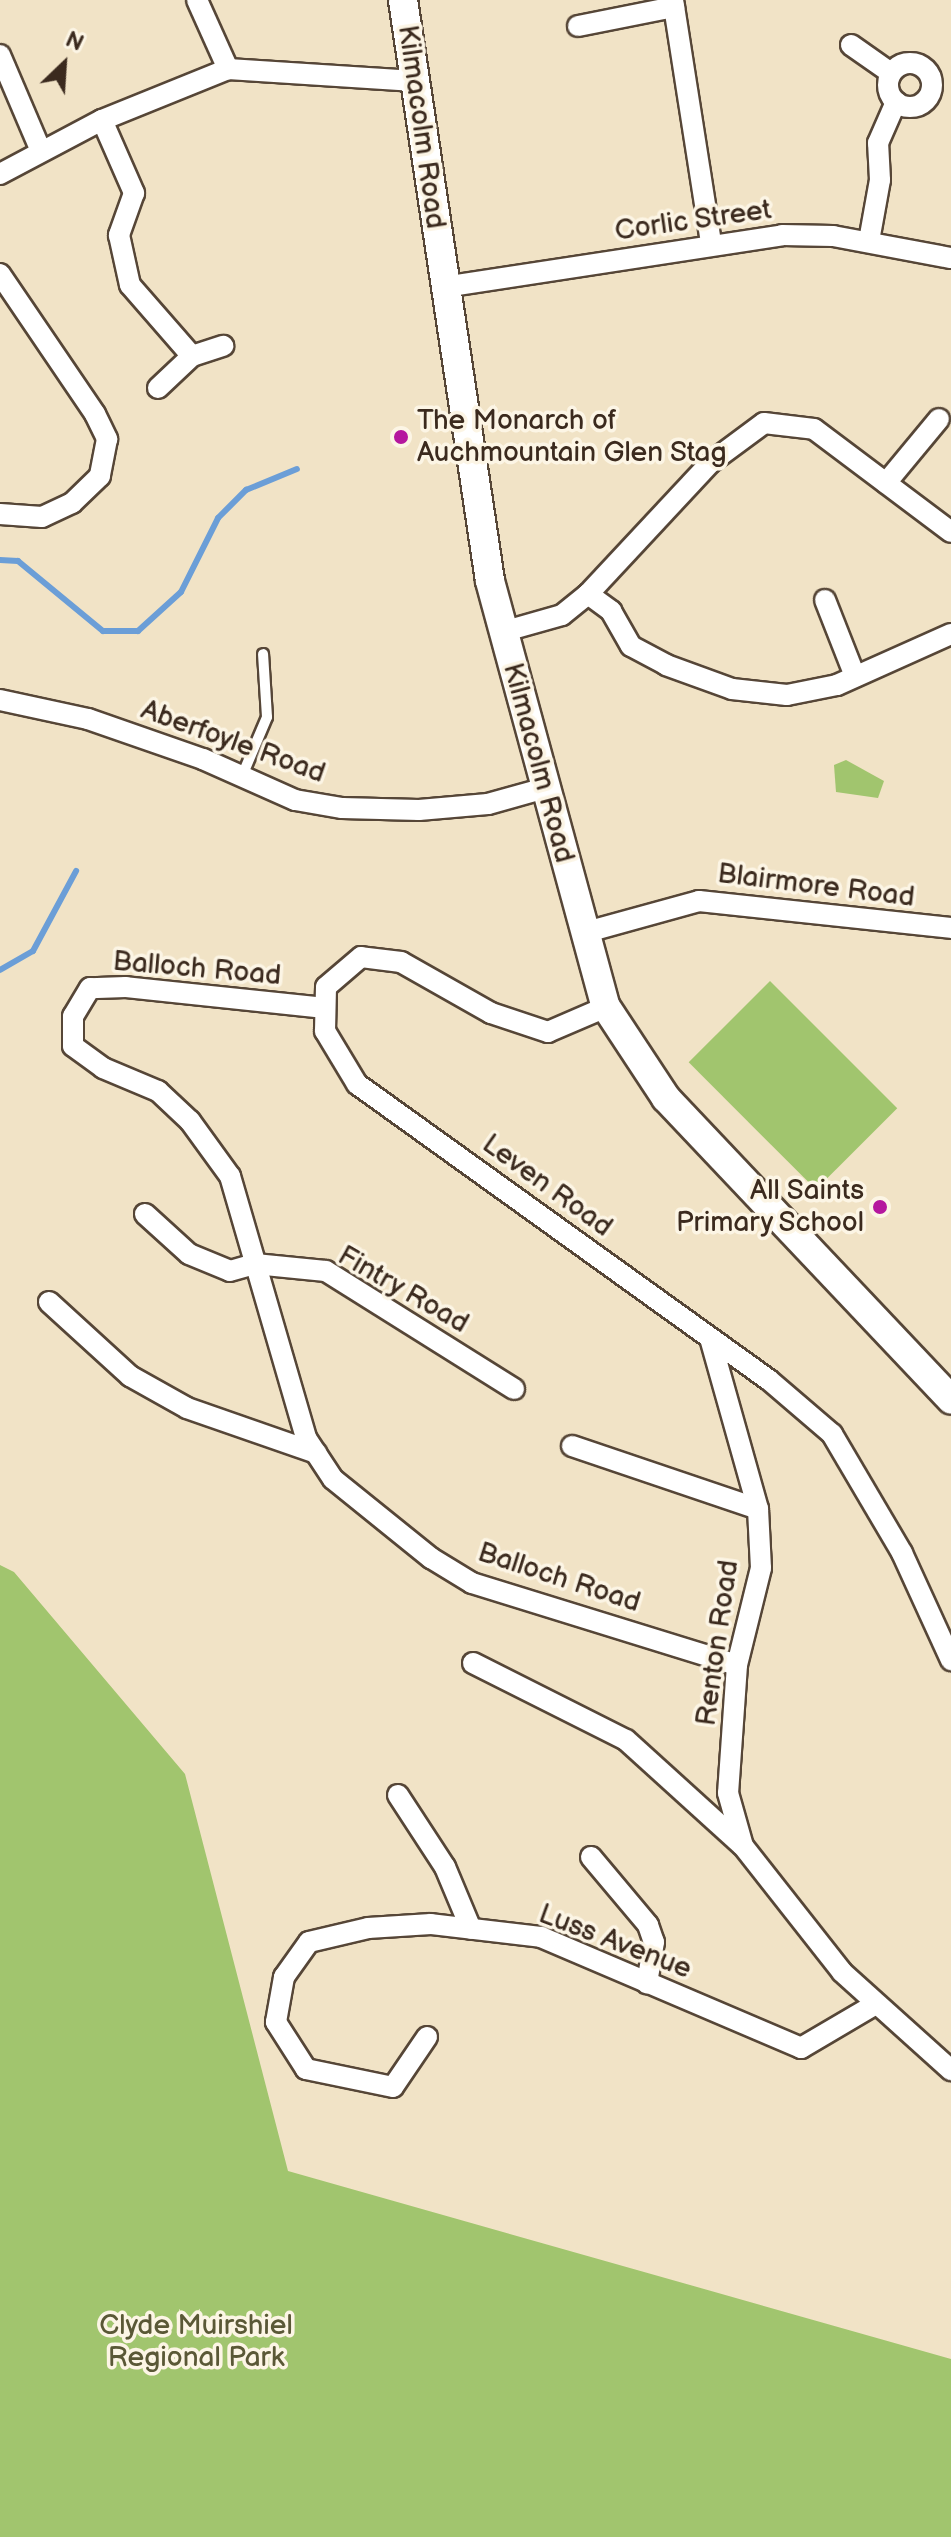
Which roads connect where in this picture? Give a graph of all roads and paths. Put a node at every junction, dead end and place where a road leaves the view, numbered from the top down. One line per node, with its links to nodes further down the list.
1 (197, 0): 7 (street)
2 (403, 0): 9 (main road, Kilmacolm Road)
3 (673, 4): 4 (street); 15 (street)
4 (578, 26)
5 (851, 45): 8 (street)
6 (0, 55): 12 (street)
7 (228, 69): 9 (street); 11 (street)
8 (891, 73): 10 (street); 10 (street)
9 (415, 81): 18 (main road, Kilmacolm Road)
10 (896, 102): 14 (street)
11 (102, 120): 12 (street); 20 (street)
12 (41, 151): 13 (street)
13 (0, 174)
14 (869, 241): 15 (street, Corlic Street); 16 (street, Corlic Street)
15 (711, 243): 18 (street, Corlic Street)
16 (951, 258)
17 (0, 274): 24 (street)
18 (444, 287): 28 (main road, Kilmacolm Road)
19 (223, 346): 20 (street)
20 (192, 356): 21 (street)
21 (158, 388)
22 (939, 419): 23 (street)
23 (886, 483): 25 (street); 26 (street)
24 (0, 514)
25 (951, 532)
26 (588, 594): 28 (street); 31 (street)
27 (825, 600): 31 (street)
28 (502, 632): 34 (main road, Kilmacolm Road)
29 (951, 634): 31 (street)
30 (263, 654): 33 (lane)
31 (855, 676)
32 (0, 700): 33 (street, Aberfoyle Road)
33 (242, 776): 34 (street, Aberfoyle Road)
34 (545, 788): 36 (main road, Kilmacolm Road)
35 (951, 928): 36 (street, Blairmore Road)
36 (583, 933): 37 (main road, Kilmacolm Road)
37 (606, 1007): 38 (street); 44 (main road, Kilmacolm Road)
38 (325, 1008): 40 (street, Balloch Road); 42 (street, Leven Road)
39 (145, 1214): 40 (street)
40 (255, 1264): 43 (street, Fintry Road); 46 (street, Balloch Road)
41 (49, 1302): 46 (street)
42 (710, 1338): 47 (street, Renton Road); 48 (street, Leven Road)
43 (514, 1389)
44 (951, 1399)
45 (572, 1446): 47 (street)
46 (316, 1453): 50 (street, Balloch Road)
47 (758, 1509): 50 (street, Renton Road)
48 (951, 1660)
49 (473, 1663): 52 (street)
50 (737, 1665): 52 (street, Renton Road)
51 (398, 1795): 54 (street)
52 (743, 1846): 56 (street, Renton Road)
53 (591, 1857): 55 (street)
54 (471, 1929): 55 (street, Luss Avenue); 57 (street, Luss Avenue)
55 (647, 1983): 56 (street, Luss Avenue)
56 (876, 2004): 58 (street, Renton Road)
57 (427, 2037)
58 (951, 2070)

